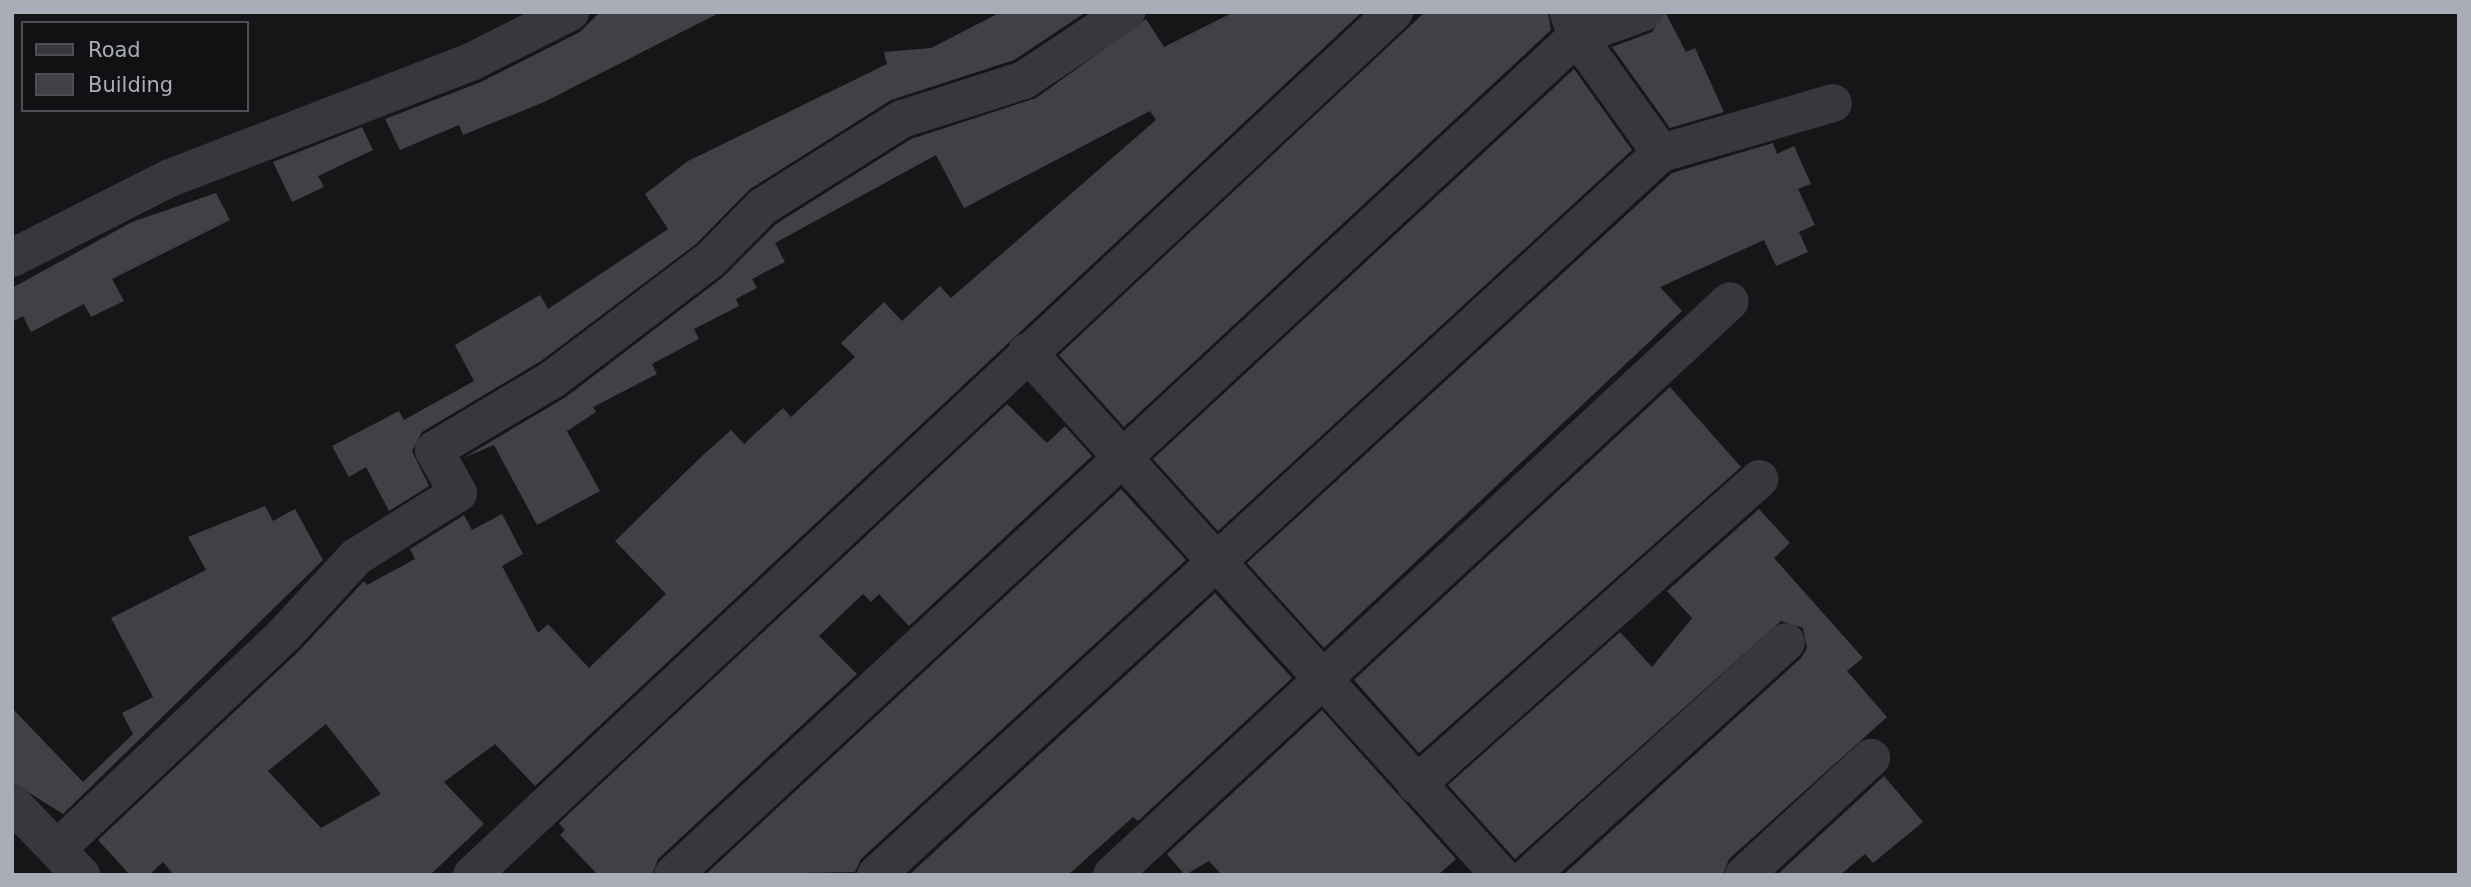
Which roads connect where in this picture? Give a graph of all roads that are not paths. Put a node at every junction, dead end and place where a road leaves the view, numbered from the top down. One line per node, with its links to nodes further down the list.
1 (570, 12): 8 (street)
2 (1126, 12): 18 (street)
3 (1394, 12): 10 (street)
4 (1644, 12): 5 (street)
5 (1573, 24): 7 (street); 11 (street)
6 (1833, 103): 7 (street)
7 (1661, 153): 13 (street)
8 (12, 258)
9 (1730, 301): 15 (street)
10 (1027, 352): 11 (street); 19 (street)
11 (1124, 456): 13 (street); 20 (street)
12 (1759, 479): 17 (street)
13 (1214, 565): 15 (street); 21 (street)
14 (1786, 642): 24 (street)
15 (1326, 682): 17 (street); 22 (street)
16 (1871, 758): 25 (street)
17 (1416, 785): 23 (street)
18 (39, 838)
19 (472, 875)
20 (673, 875)
21 (876, 875)
22 (1112, 875)
23 (1500, 875)
24 (1530, 875)
25 (1744, 875)

